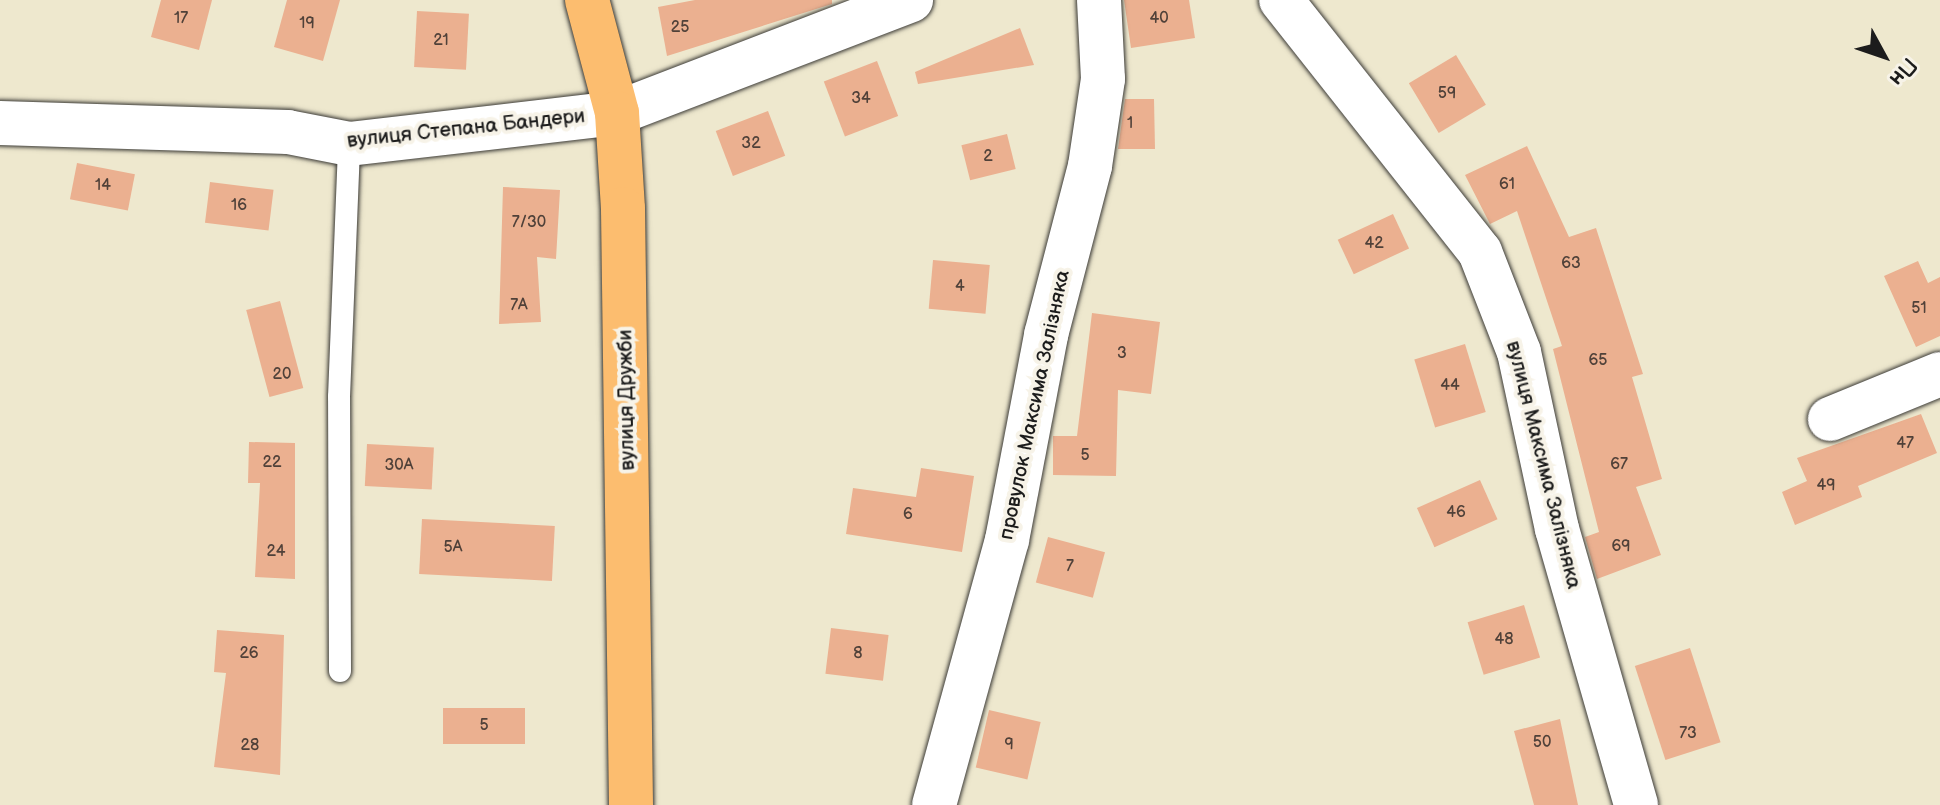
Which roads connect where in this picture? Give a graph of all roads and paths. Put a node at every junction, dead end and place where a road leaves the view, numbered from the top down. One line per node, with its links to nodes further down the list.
1 (587, 0): 5 (main road, вулиця Дружби)
2 (911, 0): 5 (street, вулиця Степана Бандери)
3 (1099, 0): 12 (street, провулок Максима Залізняка)
4 (1281, 0): 13 (street, вулиця Максима Залізняка)
5 (617, 113): 7 (street, вулиця Степана Бандери); 11 (main road, вулиця Дружби)
6 (0, 123): 7 (street, вулиця Степана Бандери)
7 (349, 144): 10 (lane)
8 (1940, 374): 9 (street)
9 (1830, 419)
10 (340, 671)
11 (631, 805)
12 (934, 805)
13 (1636, 805)

